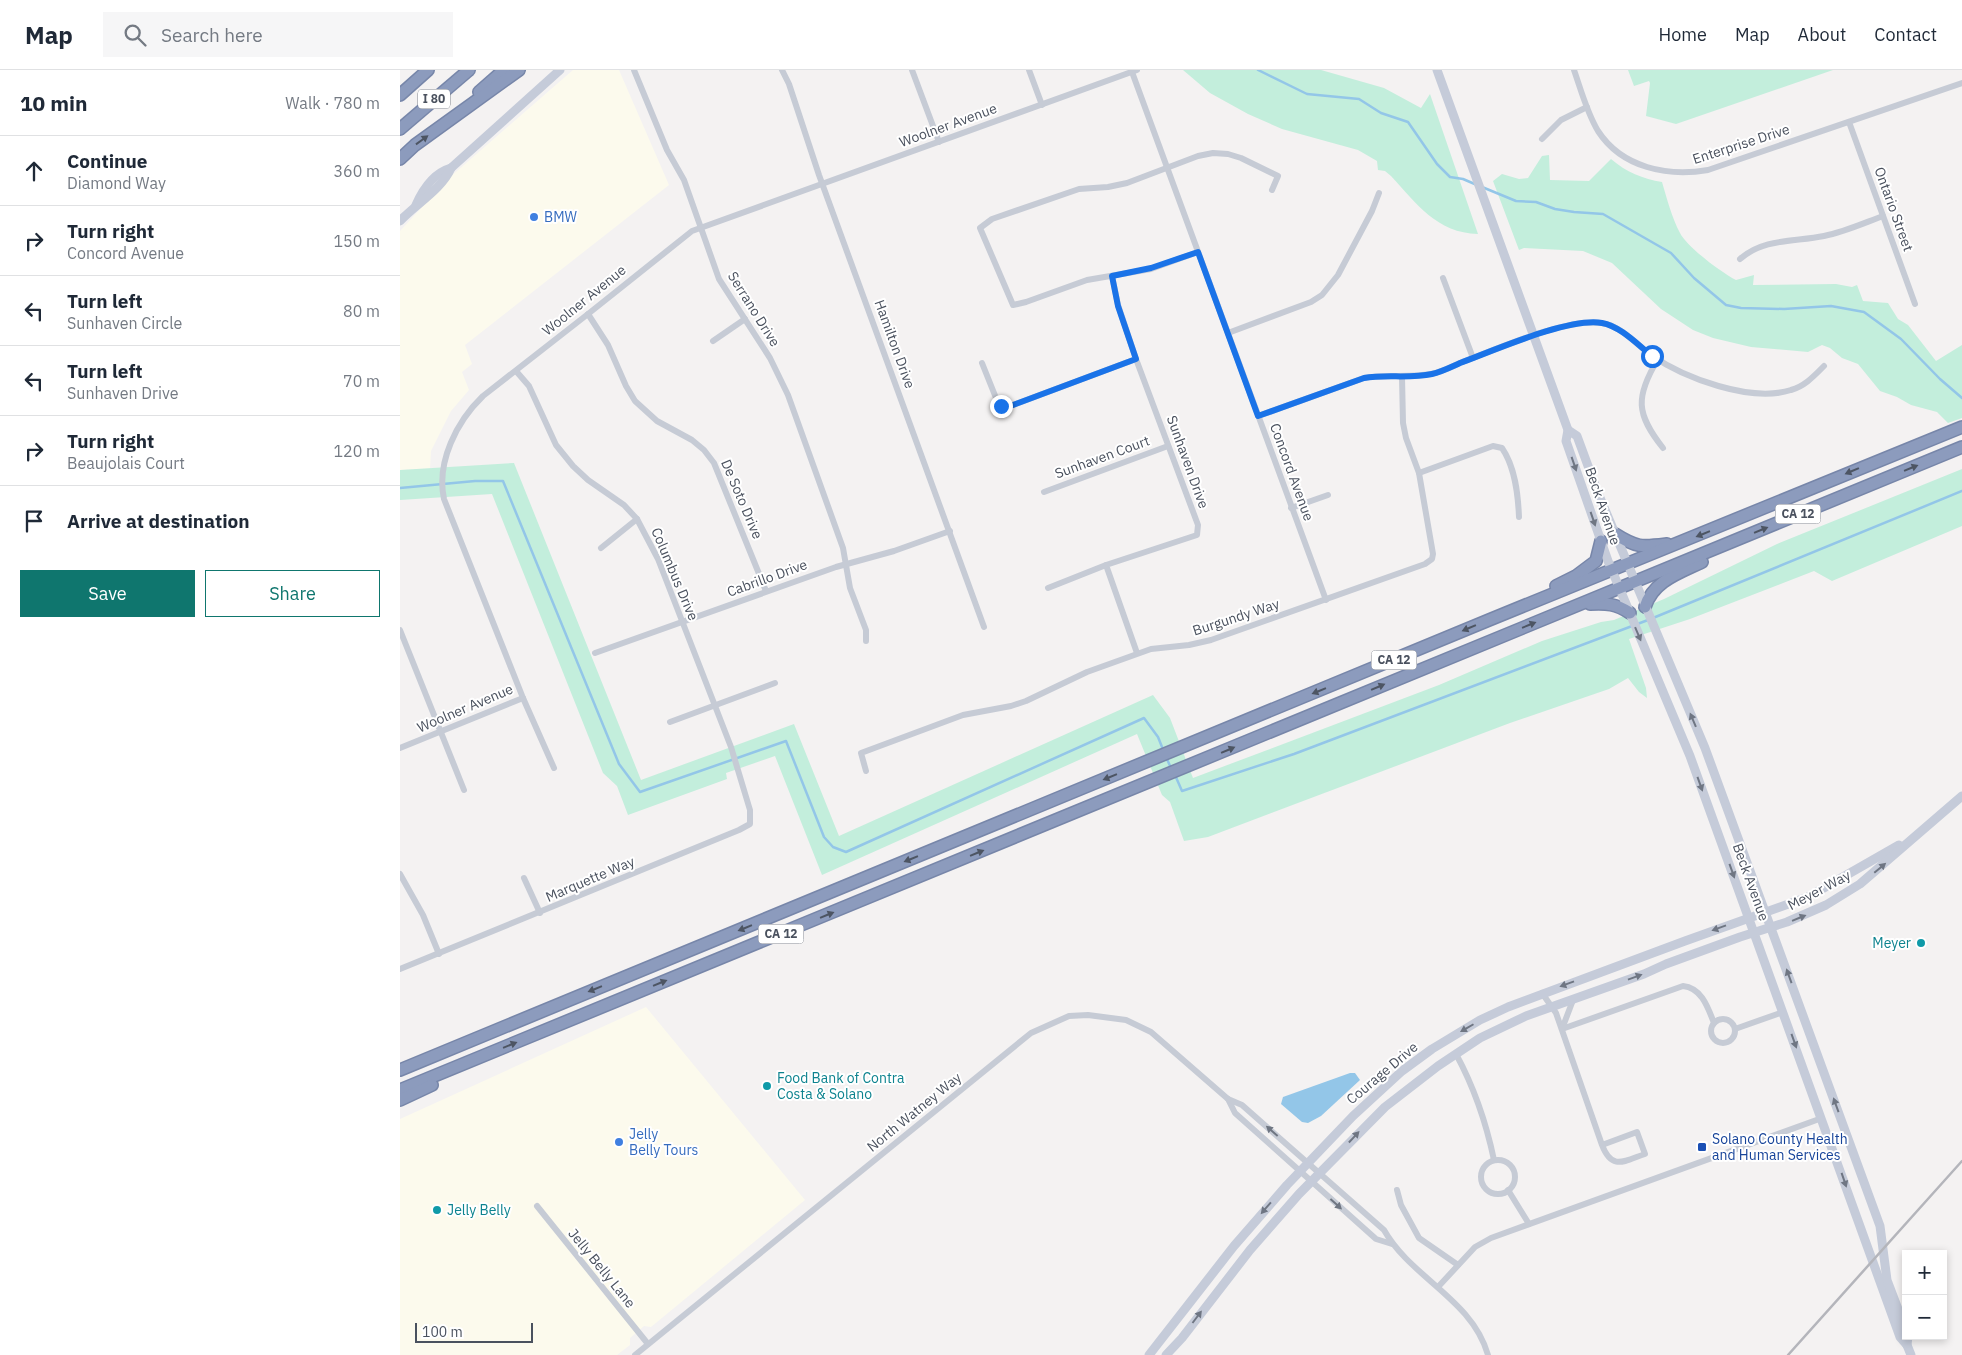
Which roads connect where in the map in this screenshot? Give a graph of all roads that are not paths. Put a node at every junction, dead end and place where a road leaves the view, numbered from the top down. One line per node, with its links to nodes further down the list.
1 (428, 70): 14 (highway, I 80)
2 (469, 70): 19 (highway, I 80)
3 (504, 70): 18 (highway)
4 (519, 70): 18 (highway)
5 (560, 70): 28 (street)
6 (634, 70): 29 (street, Serrano Drive)
7 (782, 70): 24 (street, Hamilton Drive)
8 (912, 70): 21 (street)
9 (1029, 70): 15 (street)
10 (1437, 70): 38 (street, Beck Avenue)
11 (1574, 70): 16 (street, Enterprise Drive)
12 (1135, 71): 15 (street, Woolner Avenue); 23 (street, Concord Avenue)
13 (1962, 83): 17 (street, Enterprise Drive)
14 (400, 95)
15 (1042, 105): 21 (street, Woolner Avenue)
16 (1587, 107): 17 (street, Enterprise Drive); 20 (street)
17 (1849, 122): 27 (street, Ontario Street)
18 (446, 124): 22 (highway, one-way to 18)
19 (400, 129)
20 (1542, 139)
21 (939, 142): 24 (street, Woolner Avenue)
22 (400, 159)
23 (1168, 167): 25 (street); 30 (street, Concord Avenue); 32 (street)
24 (822, 184): 29 (street, Woolner Avenue); 59 (street, Hamilton Drive)
25 (1272, 190)
26 (1379, 193): 37 (street)
27 (1883, 216): 31 (street); 34 (street, Ontario Street)
28 (400, 221)
29 (700, 227): 35 (street, Woolner Avenue); 36 (street, Serrano Drive)
30 (1198, 252): 32 (street); 37 (street, Concord Avenue)
31 (1740, 259)
32 (1112, 276): 41 (street, Sunhaven Drive)
33 (1443, 278): 40 (street)
34 (1915, 304)
35 (588, 314): 45 (street, Woolner Avenue); 72 (street, De Soto Drive)
36 (745, 319): 39 (street); 65 (street, Serrano Drive)
37 (1228, 333): 47 (street, Concord Avenue)
38 (1535, 336): 40 (street); 42 (street); 49 (street, Beck Avenue)
39 (713, 341)
40 (1473, 358): 46 (street)
41 (1136, 359): 43 (street); 50 (street, Sunhaven Drive)
42 (1658, 359): 44 (street); 51 (street)
43 (982, 363)
44 (1824, 366)
45 (516, 371): 58 (street, Columbus Drive); 85 (street, Woolner Avenue)
46 (1402, 377): 47 (street); 53 (street, Burgundy Way)
47 (1258, 416): 56 (street, Concord Avenue)
48 (1962, 427): 63 (highway, CA 12, one-way to 63)
49 (1568, 430): 60 (street, Beck Avenue); 62 (street, Beck Avenue, one-way to 62)
50 (1168, 446): 54 (street, Sunhaven Court); 67 (street, Sunhaven Drive)
51 (1663, 448)
52 (1962, 448): 61 (highway, CA 12, one-way to 52)
53 (1419, 474): 57 (street); 73 (street, Burgundy Way)
54 (1044, 492)
55 (1328, 495): 56 (street)
56 (1291, 508): 73 (street, Concord Avenue)
57 (1519, 516)
58 (637, 519): 64 (street); 78 (street, Columbus Drive)
59 (950, 531): 65 (street, Cabrillo Drive); 79 (street, Hamilton Drive)
60 (1615, 534): 63 (highway); 66 (street, Beck Avenue)
61 (1738, 539): 69 (highway, CA 12); 75 (highway)
62 (1601, 540): 68 (street, Beck Avenue); 77 (highway)
63 (1681, 542): 66 (highway, CA 12)
64 (601, 548)
65 (846, 563): 72 (street, Cabrillo Drive); 81 (street, Serrano Drive)
66 (1628, 564): 68 (highway, CA 12); 69 (street, Beck Avenue)
67 (1106, 565): 70 (street); 83 (street)
68 (1612, 571): 71 (street, Beck Avenue); 77 (highway, CA 12)
69 (1635, 582): 71 (highway, CA 12); 75 (street, Beck Avenue)
70 (1048, 588)
71 (1619, 589): 74 (highway, CA 12); 76 (street, Beck Avenue)
72 (766, 591): 78 (street, Cabrillo Drive)
73 (1326, 600): 83 (street, Burgundy Way)
74 (1581, 604): 76 (highway); 114 (highway, CA 12, one-way to 74)
75 (1646, 607): 99 (street, Beck Avenue, one-way to 75)
76 (1630, 614): 100 (street, Beck Avenue, one-way to 100)
77 (1489, 620): 112 (highway, CA 12, one-way to 112)
78 (683, 622): 82 (street, Cabrillo Drive); 86 (street, Columbus Drive)
79 (984, 627)
80 (400, 630): 88 (street)
81 (866, 641)
82 (595, 653)
83 (1137, 653): 91 (street, Burgundy Way)
84 (775, 683): 86 (street)
85 (524, 698): 88 (street, Woolner Avenue); 90 (street)
86 (715, 705): 87 (street); 94 (street, Columbus Drive)
87 (670, 722)
88 (441, 732): 89 (street, Woolner Avenue); 92 (street)
89 (400, 748)
90 (554, 768)
91 (866, 771)
92 (464, 790)
93 (1962, 796): 95 (street, Meyer Way)
94 (750, 824): 98 (street, Marquette Way)
95 (1911, 839): 99 (street, Meyer Way); 101 (street, Meyer Way, one-way to 95)
96 (400, 874): 103 (street)
97 (524, 878): 98 (street)
98 (540, 913): 103 (street, Marquette Way)
99 (1766, 913): 100 (street, Courage Drive); 101 (street, Beck Avenue)
100 (1749, 918): 102 (street, Beck Avenue); 105 (street, Courage Drive, one-way to 105)
101 (1771, 927): 102 (street, Meyer Way); 134 (street, Beck Avenue, one-way to 101)
102 (1754, 932): 106 (street, Courage Drive, one-way to 102); 108 (street, Beck Avenue)
103 (439, 954): 104 (street, Marquette Way)
104 (400, 969)
105 (1542, 993): 107 (street); 123 (street, Courage Drive, one-way to 123)
106 (1573, 1000): 107 (street, Courage Drive); 110 (street)
107 (1552, 1006): 110 (street); 113 (street, Courage Drive)
108 (1784, 1012): 111 (street); 120 (street, Beck Avenue, one-way to 120)
109 (1714, 1023): 110 (street); 111 (street); 111 (street)
110 (1562, 1029): 121 (street)
111 (1735, 1030)
112 (437, 1054): 115 (highway); 116 (highway, CA 12)
113 (1456, 1054): 122 (street); 125 (street, Courage Drive, one-way to 113)
114 (480, 1057): 117 (highway, CA 12); 119 (highway)
115 (400, 1063)
116 (400, 1070)
117 (400, 1090)
118 (1228, 1099): 123 (street, North Watney Way, one-way to 118); 124 (street, North Watney Way); 136 (street, North Watney Way)
119 (400, 1100)
120 (1822, 1118): 130 (street); 135 (street, Beck Avenue, one-way to 135)
121 (1602, 1145): 121 (street)
122 (1494, 1160): 128 (street); 128 (street)
123 (1309, 1163): 124 (street, Courage Drive); 125 (street, North Watney Way)
124 (1299, 1172): 126 (street, North Watney Way); 137 (street, Courage Drive, one-way to 137)
125 (1320, 1173): 126 (street, Courage Drive); 131 (street, North Watney Way)
126 (1311, 1182): 131 (street, North Watney Way, one-way to 131); 140 (street, Courage Drive, one-way to 126)
127 (1397, 1190): 132 (street)
128 (1508, 1190): 130 (street)
129 (537, 1206): 136 (street, Jelly Belly Lane)
130 (1529, 1224): 132 (street)
131 (1392, 1244): 133 (street)
132 (1458, 1265): 133 (street)
133 (1438, 1287): 141 (street)
134 (1902, 1319)
135 (1908, 1341): 142 (street, Beck Avenue)
136 (648, 1344): 138 (street, North Watney Way)
137 (1156, 1348): 139 (street, Courage Drive); 140 (street, Courage Drive)
138 (635, 1355)
139 (1149, 1355)
140 (1166, 1355)
141 (1488, 1355)
142 (1911, 1355)

